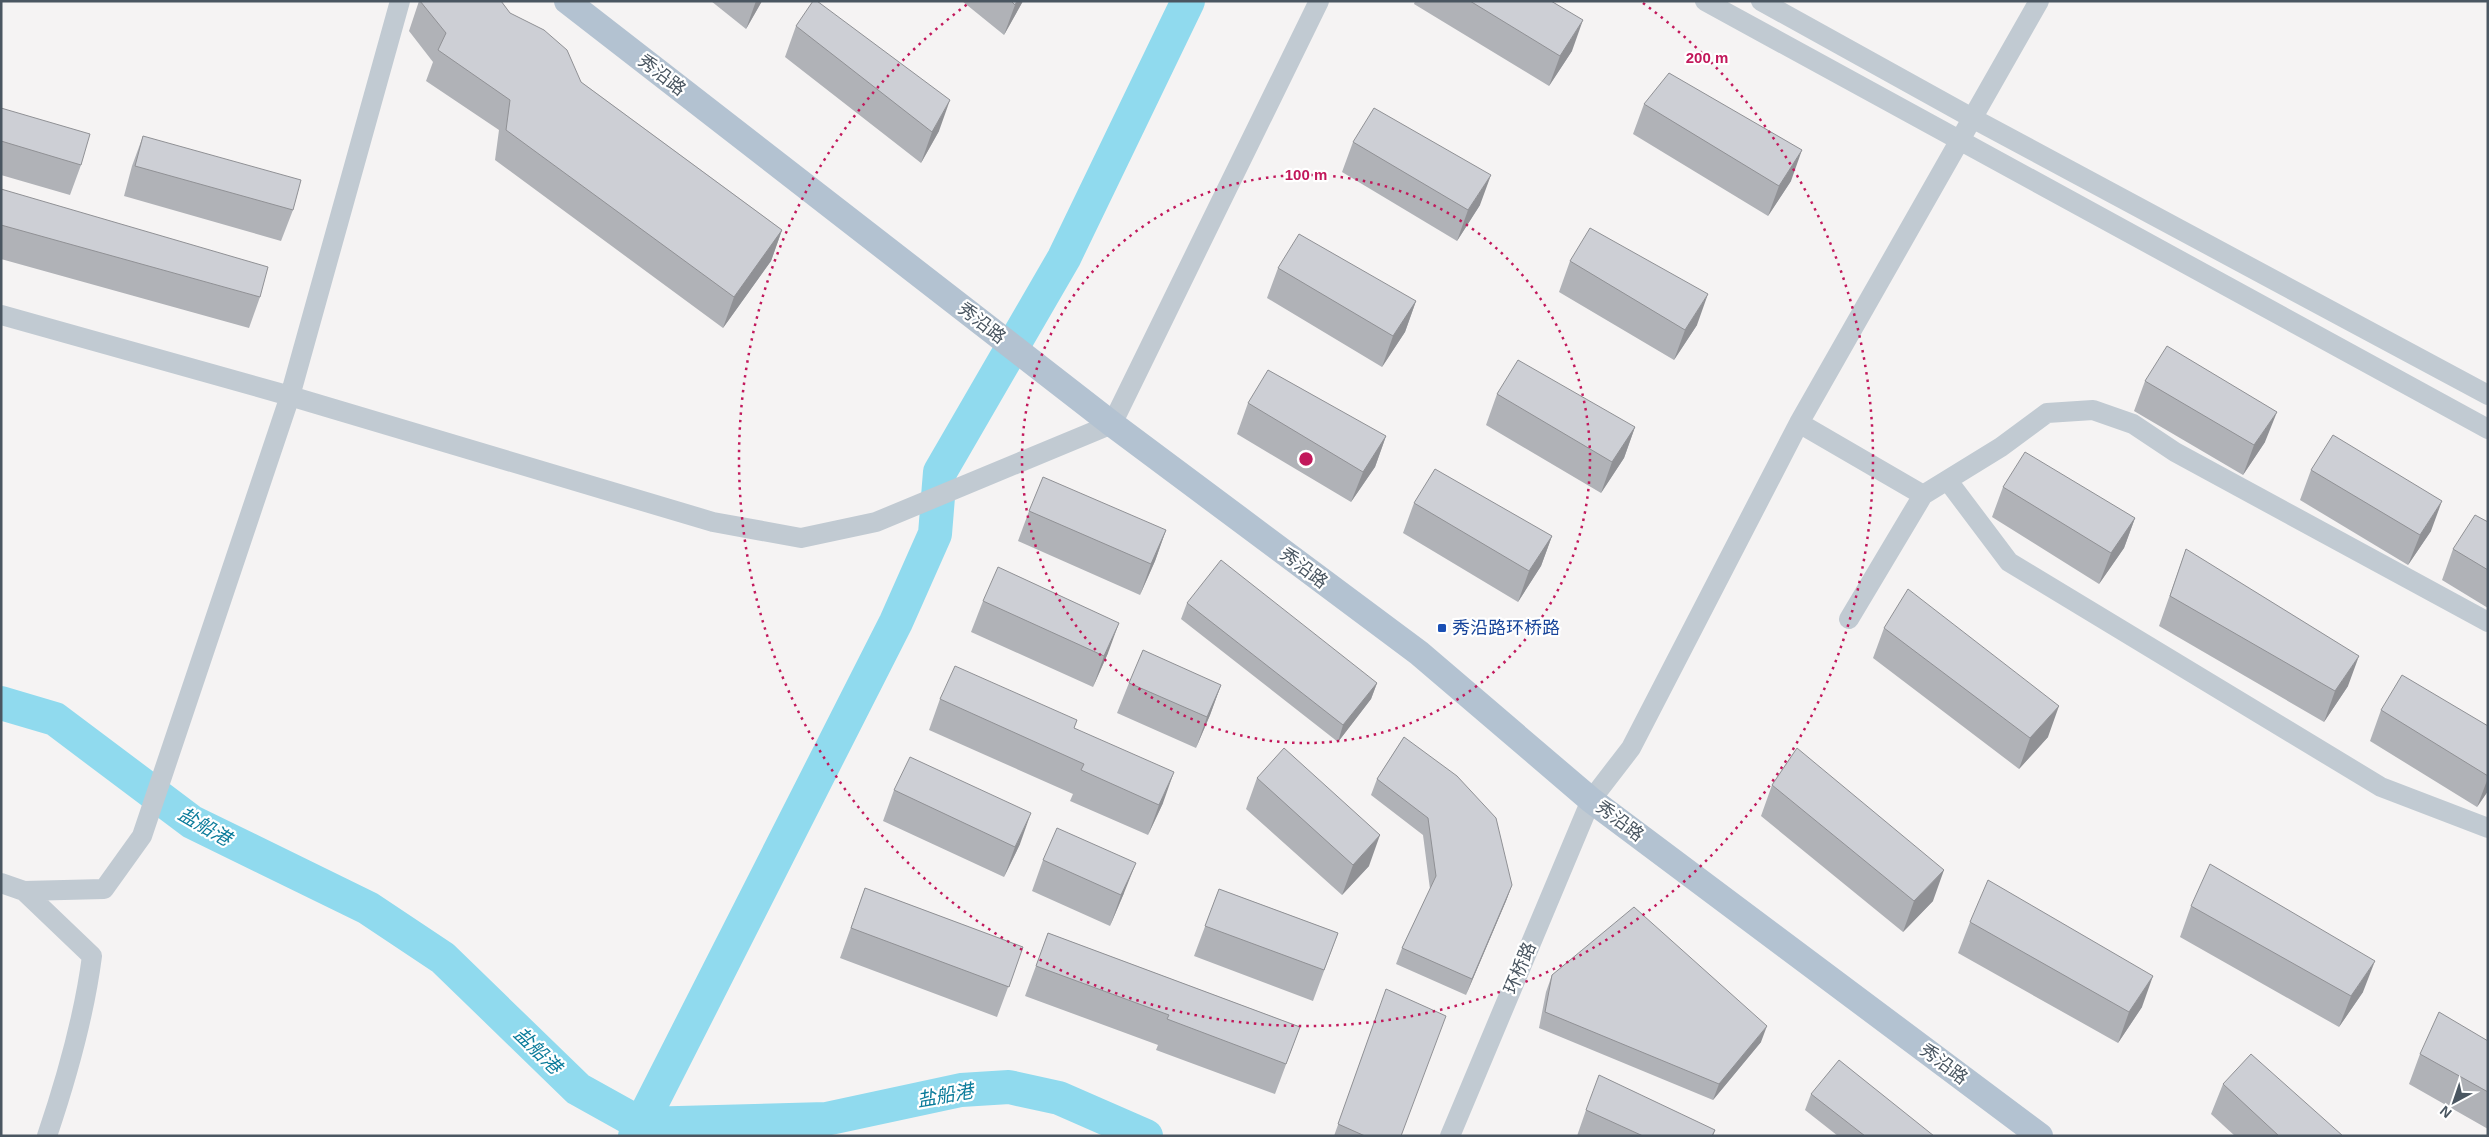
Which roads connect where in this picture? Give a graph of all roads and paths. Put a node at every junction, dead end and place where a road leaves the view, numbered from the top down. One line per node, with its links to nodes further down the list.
1 (400, 1): 11 (street)
2 (567, 1): 13 (main road, 秀沿路)
3 (1319, 1): 13 (street)
4 (1705, 1): 8 (street)
5 (1761, 1): 7 (street)
6 (2039, 1): 7 (street, 环桥路)
7 (1974, 119): 8 (street, 环桥路); 10 (street)
8 (1962, 140): 12 (street, 环桥路); 14 (street)
9 (1, 315): 11 (street)
10 (2488, 395)
11 (290, 396): 13 (street); 22 (street)
12 (1798, 423): 16 (street); 19 (street, 环桥路)
13 (1112, 424): 19 (main road, 秀沿路)
14 (2488, 429)
15 (1948, 481): 16 (street); 18 (street); 20 (street)
16 (1923, 495): 17 (street)
17 (1849, 619)
18 (2488, 622)
19 (1591, 800): 24 (street, 环桥路); 25 (main road, 秀沿路)
20 (2488, 828)
21 (1, 882): 22 (street)
22 (24, 891): 23 (street)
23 (47, 1136)
24 (1450, 1136)
25 (2040, 1136)

